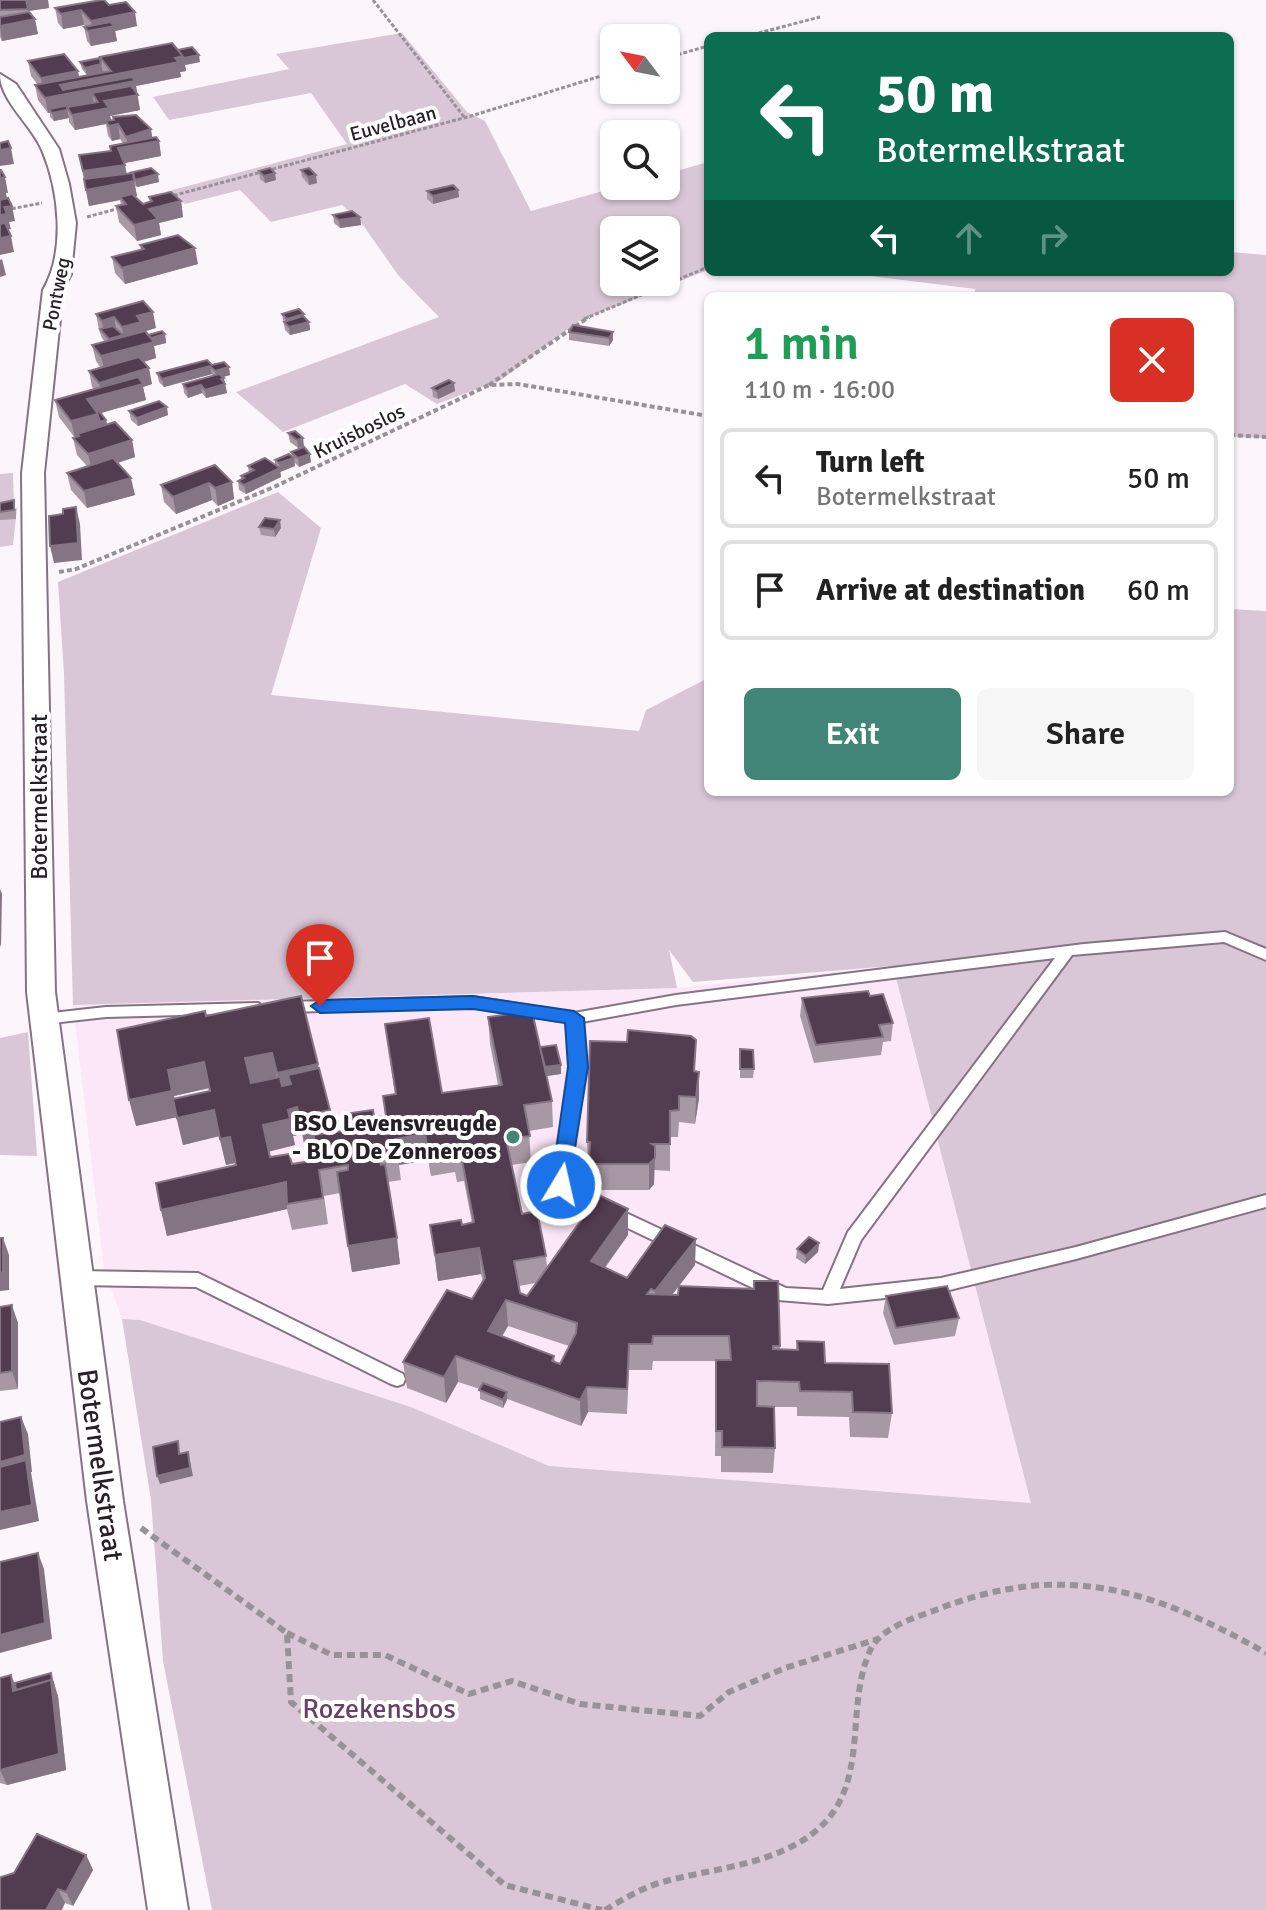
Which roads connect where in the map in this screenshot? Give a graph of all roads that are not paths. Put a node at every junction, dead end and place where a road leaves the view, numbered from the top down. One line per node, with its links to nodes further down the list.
1 (0, 79): 2 (street, Pontweg)
2 (34, 575): 6 (street, Botermelkstraat)
3 (1066, 953): 4 (lane); 5 (lane); 9 (lane)
4 (1266, 955)
5 (574, 1018): 6 (lane); 9 (lane)
6 (43, 1019): 8 (street, Botermelkstraat)
7 (1266, 1201): 9 (lane)
8 (76, 1278): 10 (lane); 11 (street, Botermelkstraat)
9 (828, 1297)
10 (397, 1379)
11 (168, 1910)

